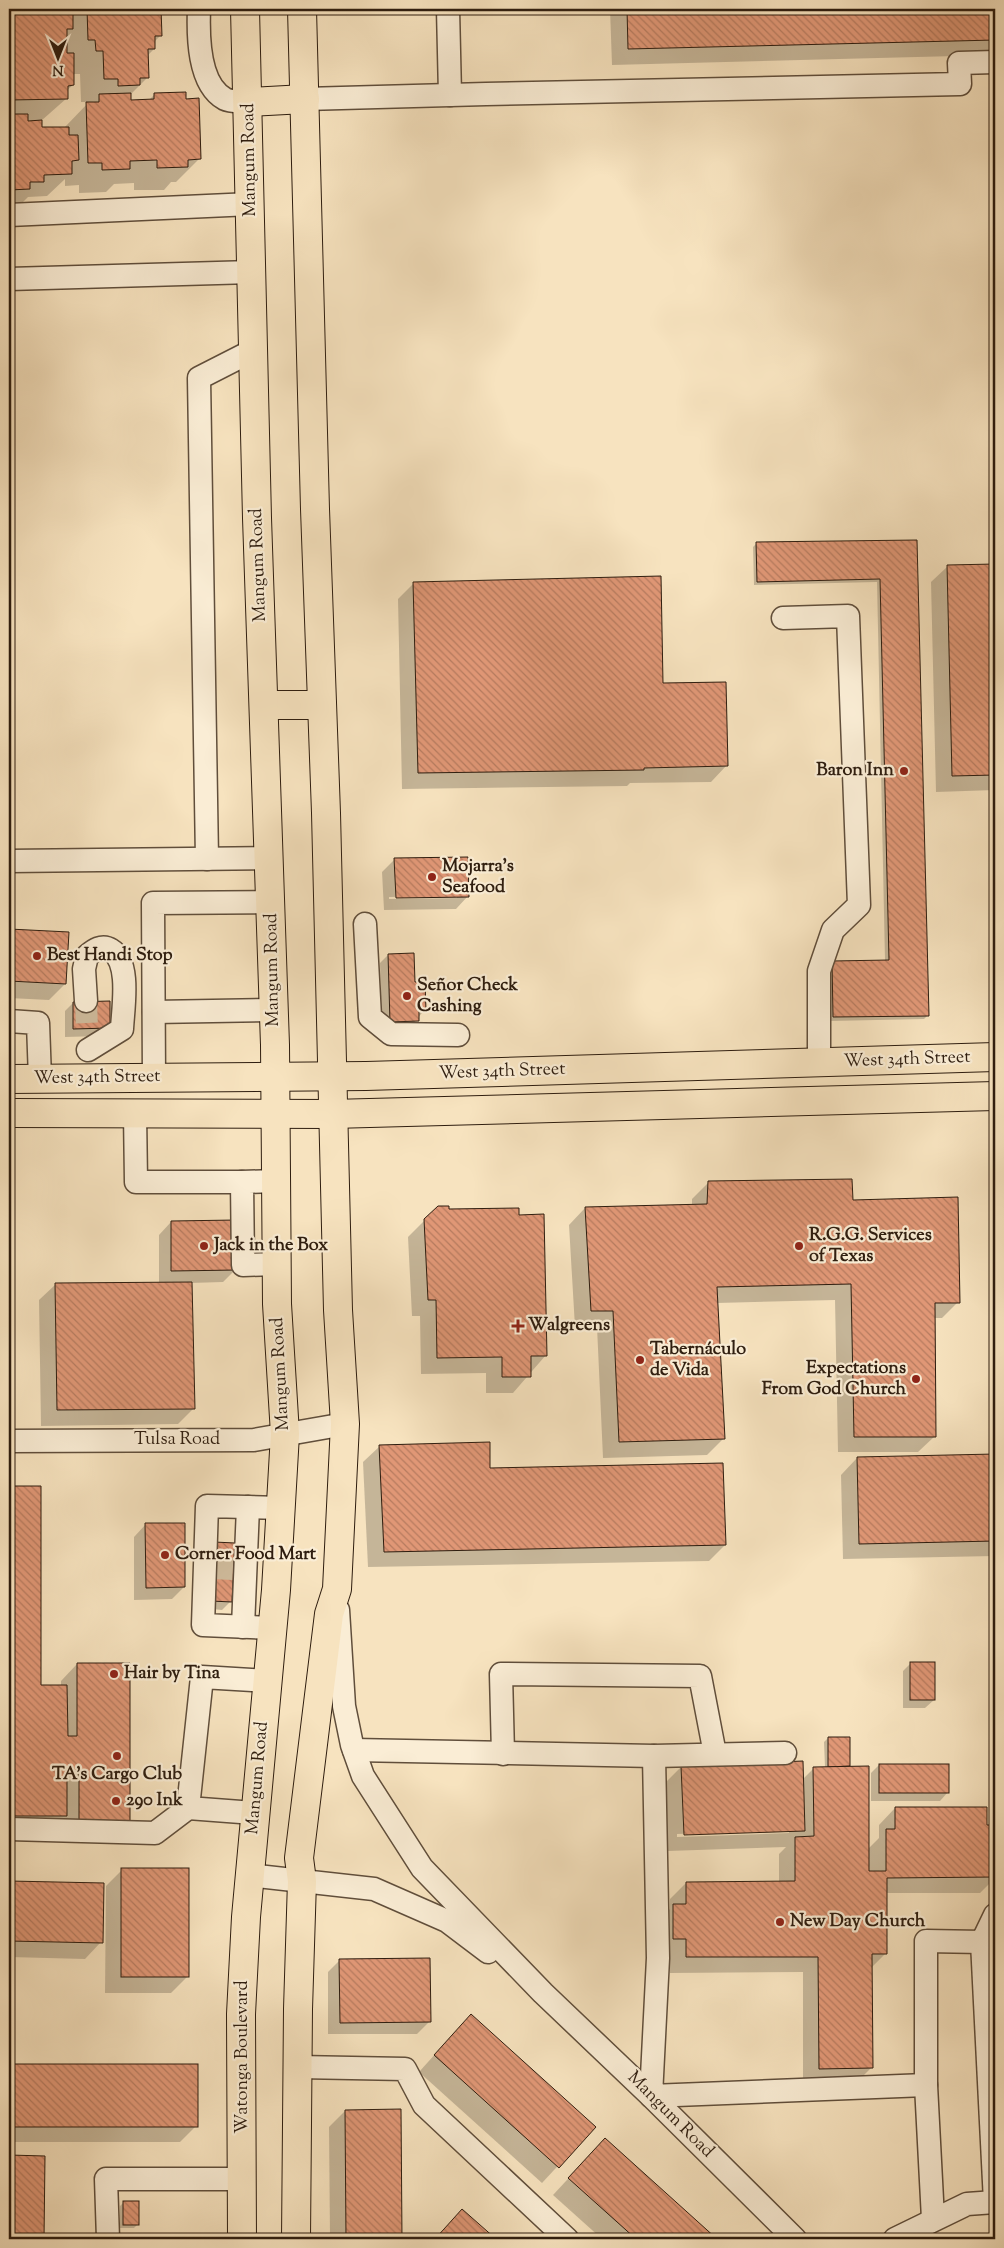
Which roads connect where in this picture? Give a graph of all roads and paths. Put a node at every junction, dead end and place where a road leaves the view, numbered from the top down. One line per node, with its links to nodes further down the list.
1 (199, 9): 8 (street)
2 (245, 9): 8 (main road, Mangum Road)
3 (302, 9): 7 (main road, Mangum Road)
4 (448, 9): 6 (street)
5 (995, 62): 6 (street)
6 (450, 95): 7 (street)
7 (305, 100): 8 (main road); 16 (main road, Mangum Road)
8 (248, 102): 9 (main road, Mangum Road)
9 (251, 204): 10 (street); 11 (main road, Mangum Road)
10 (9, 215)
11 (252, 272): 12 (street); 13 (main road, Mangum Road)
12 (9, 279)
13 (254, 350): 15 (main road, Mangum Road); 18 (street)
14 (783, 618): 28 (street)
15 (264, 705): 16 (main road); 17 (main road, Mangum Road)
16 (322, 705): 30 (main road, Mangum Road)
17 (270, 858): 18 (street); 20 (main road, Mangum Road)
18 (207, 859): 19 (street)
19 (9, 861)
20 (271, 902): 23 (main road, Mangum Road); 24 (street)
21 (365, 924): 26 (street)
22 (86, 1001): 31 (street)
23 (274, 1010): 24 (street); 29 (main road, Mangum Road)
24 (154, 1012): 32 (street)
25 (9, 1021): 34 (street)
26 (458, 1035)
27 (995, 1057): 28 (main road, West 34th Street)
28 (819, 1063): 30 (main road, West 34th Street)
29 (275, 1076): 30 (main road, West 34th Street); 32 (main road, West 34th Street); 38 (main road, Mangum Road)
30 (331, 1076): 39 (main road, Mangum Road)
31 (90, 1078): 32 (main road, West 34th Street); 34 (main road, West 34th Street)
32 (154, 1078)
33 (9, 1079): 34 (main road, West 34th Street)
34 (40, 1079)
35 (995, 1096): 39 (main road, West 34th Street)
36 (9, 1113): 37 (main road, West 34th Street)
37 (135, 1113): 38 (main road, West 34th Street); 41 (street)
38 (275, 1114): 39 (main road, West 34th Street); 40 (main road, Mangum Road)
39 (332, 1114): 43 (main road, Mangum Road)
40 (276, 1181): 41 (street); 42 (main road, Mangum Road)
41 (242, 1182): 42 (street)
42 (276, 1264): 44 (main road, Mangum Road)
43 (345, 1424): 44 (street, Tulsa Road); 49 (main road, Mangum Road)
44 (285, 1434): 45 (street, Tulsa Road); 47 (main road, Mangum Road)
45 (9, 1441)
46 (248, 1507): 47 (street); 48 (street); 48 (street)
47 (281, 1508): 51 (main road, Mangum Road)
48 (224, 1569): 50 (street); 50 (street)
49 (337, 1589): 53 (street, Mangum Road); 62 (main road, Mangum Road)
50 (244, 1627): 51 (street)
51 (272, 1628): 52 (main road, Mangum Road)
52 (267, 1681): 58 (street); 59 (main road, Mangum Road)
53 (354, 1750): 55 (street); 65 (street, Mangum Road)
54 (785, 1753): 56 (street)
55 (503, 1754): 56 (street); 57 (street)
56 (715, 1754): 57 (street)
57 (654, 1756): 68 (street)
58 (188, 1808): 59 (street); 60 (street)
59 (254, 1813): 61 (main road, Mangum Road)
60 (9, 1829)
61 (248, 1875): 62 (street, Mangum Road); 69 (main road, Watonga Boulevard)
62 (302, 1881): 65 (street, Mangum Road); 66 (main road)
63 (995, 1915): 64 (street)
64 (982, 1942): 67 (street); 70 (street)
65 (543, 1993): 68 (street, Mangum Road)
66 (298, 2067): 74 (main road); 75 (street)
67 (926, 2085): 68 (street); 71 (street)
68 (651, 2096): 76 (street, Mangum Road)
69 (242, 2180): 72 (street); 73 (main road, Watonga Boulevard)
70 (995, 2202): 71 (street)
71 (933, 2219): 77 (street)
72 (108, 2239)
73 (242, 2239)
74 (296, 2239)
75 (567, 2239)
76 (795, 2239)
77 (895, 2239)

